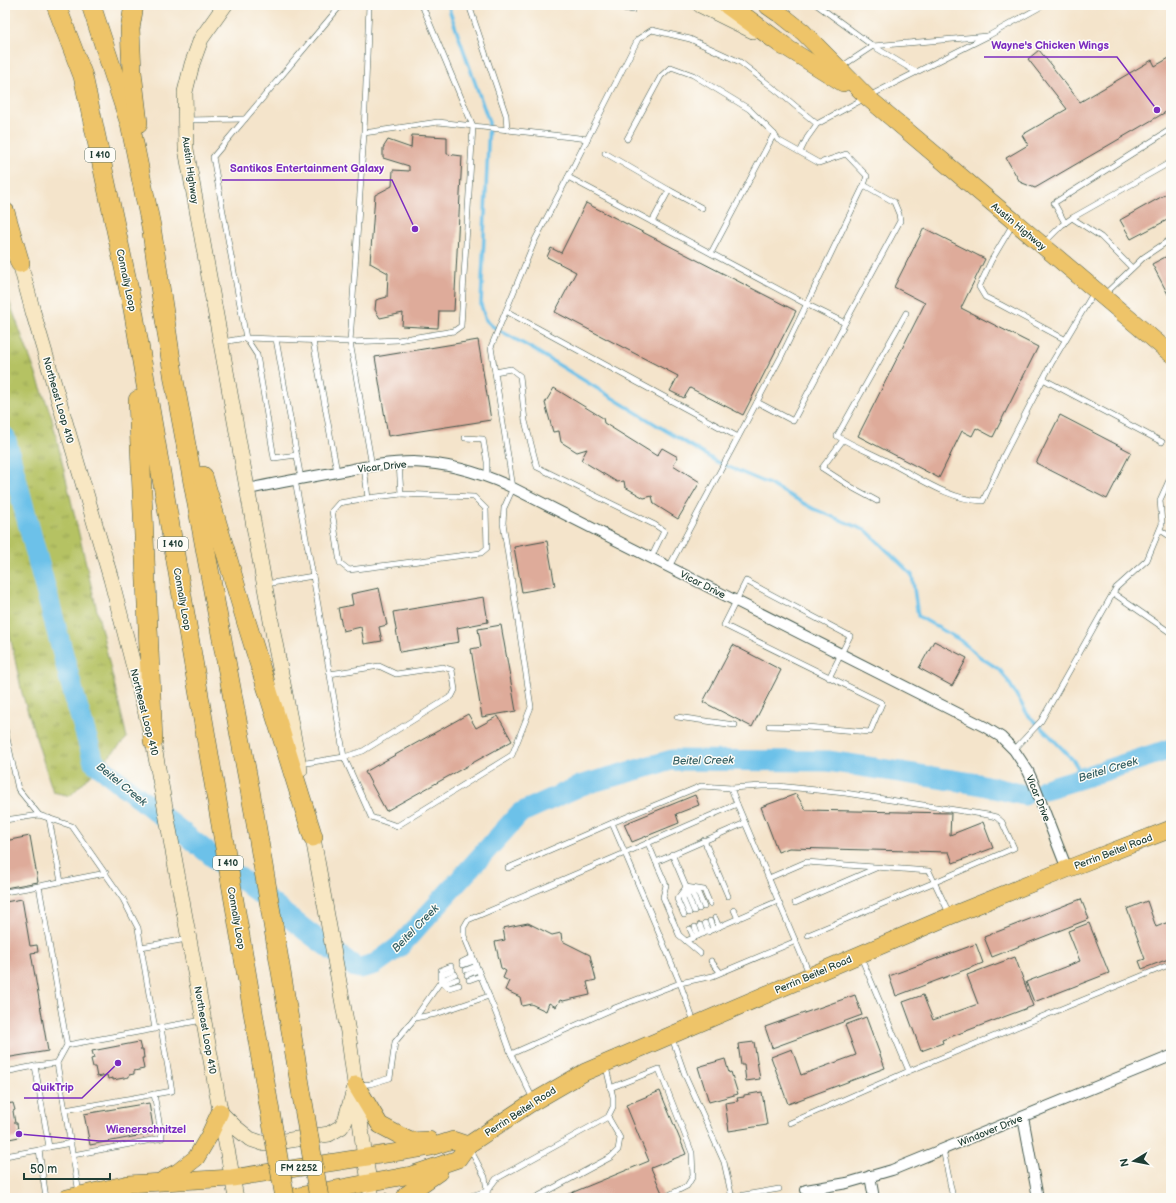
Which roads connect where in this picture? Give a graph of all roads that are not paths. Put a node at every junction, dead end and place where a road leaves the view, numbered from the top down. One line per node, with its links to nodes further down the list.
1 (56, 5): 53 (highway, Connally Loop / I 410)
2 (92, 5): 44 (highway)
3 (134, 5): 44 (highway)
4 (225, 5): 23 (main road, Austin Highway)
5 (341, 5): 22 (lane)
6 (369, 5): 28 (lane)
7 (422, 5): 25 (lane)
8 (469, 5): 27 (lane)
9 (608, 5): 15 (lane)
10 (700, 5): 17 (main road, Austin Highway)
11 (728, 5): 17 (highway)
12 (817, 5): 18 (lane)
13 (1044, 5): 16 (lane)
14 (772, 7): 19 (main road, Austin Highway)
15 (632, 10)
16 (988, 36): 18 (lane); 20 (lane)
17 (784, 46): 21 (main road, Austin Highway)
18 (873, 46): 19 (lane); 20 (lane)
19 (838, 69): 21 (main road, Austin Highway)
20 (916, 72): 21 (lane)
21 (867, 98): 24 (lane); 42 (main road, Austin Highway)
22 (245, 119): 23 (lane); 57 (lane)
23 (185, 120): 62 (main road, Austin Highway)
24 (817, 124): 30 (lane); 32 (lane)
25 (473, 126): 27 (lane); 28 (lane); 61 (lane)
26 (1171, 129): 43 (lane)
27 (507, 130): 30 (lane)
28 (364, 133): 61 (lane)
29 (774, 134): 31 (lane); 32 (lane); 48 (lane)
30 (588, 139): 35 (lane)
31 (627, 139)
32 (800, 152): 36 (lane)
33 (605, 153): 37 (lane)
34 (1171, 162): 40 (lane)
35 (568, 177): 41 (lane); 54 (lane)
36 (864, 185): 52 (lane); 56 (lane)
37 (669, 190): 38 (lane); 41 (lane)
38 (702, 208)
39 (5, 212): 49 (highway)
40 (1072, 218): 43 (lane); 50 (lane)
41 (652, 222): 48 (lane)
42 (1014, 222): 47 (main road, Austin Highway); 59 (lane)
43 (1065, 223): 47 (lane)
44 (151, 226): 66 (highway)
45 (1171, 239): 50 (lane)
46 (5, 240): 49 (main road, Northeast Loop 410)
47 (1042, 245): 51 (main road, Austin Highway)
48 (711, 253): 52 (lane)
49 (20, 263): 100 (main road, Northeast Loop 410)
50 (1132, 268): 51 (lane)
51 (1099, 293): 59 (lane); 63 (main road, Austin Highway)
52 (806, 304): 56 (lane); 67 (lane)
53 (133, 309): 100 (highway); 199 (highway, Connally Loop / I 410, bridge)
54 (506, 311): 64 (lane); 68 (lane)
55 (906, 313): 70 (lane)
56 (845, 322): 67 (lane)
57 (246, 338): 58 (lane); 62 (lane); 72 (lane)
58 (276, 339): 60 (lane); 72 (lane)
59 (1066, 340): 65 (lane)
60 (313, 341): 61 (lane); 75 (lane)
61 (350, 342): 74 (lane)
62 (221, 343): 80 (main road)
63 (1171, 354)
64 (495, 372): 79 (lane); 86 (lane)
65 (1043, 379): 70 (lane); 71 (lane)
66 (174, 380): 112 (highway); 200 (highway, bridge)
67 (757, 402): 68 (lane)
68 (738, 437): 87 (lane)
69 (465, 438): 76 (lane)
70 (843, 440): 83 (lane)
71 (1162, 442)
72 (297, 454): 78 (lane)
73 (399, 463): 74 (street, Vicar Drive); 76 (street, Vicar Drive); 81 (lane)
74 (368, 466): 75 (street, Vicar Drive); 82 (lane)
75 (337, 472): 78 (street, Vicar Drive)
76 (487, 476): 79 (street, Vicar Drive)
77 (1171, 476): 84 (lane)
78 (298, 479): 80 (street, Vicar Drive); 88 (lane)
79 (513, 488): 86 (street, Vicar Drive); 102 (lane)
80 (248, 489): 89 (main road)
81 (401, 494): 82 (lane); 82 (lane)
82 (368, 498)
83 (877, 502)
84 (1160, 530): 85 (lane); 90 (lane)
85 (1171, 537)
86 (651, 558): 87 (street, Vicar Drive)
87 (669, 567): 91 (street, Vicar Drive)
88 (312, 576): 89 (lane); 94 (lane)
89 (265, 585): 103 (main road)
90 (1113, 593): 92 (lane); 101 (lane)
91 (736, 601): 93 (street, Vicar Drive); 93 (lane); 95 (lane)
92 (1171, 633)
93 (841, 654): 95 (lane); 101 (street, Vicar Drive)
94 (330, 674): 102 (lane); 102 (lane)
95 (829, 678): 98 (lane)
96 (677, 717): 97 (lane)
97 (735, 725)
98 (769, 726)
99 (5, 729): 106 (lane)
100 (153, 741): 141 (main road, Northeast Loop 410)
101 (1014, 750): 120 (street, Vicar Drive)
102 (344, 757): 103 (lane)
103 (299, 764): 112 (main road)
104 (731, 788): 105 (lane); 109 (lane); 124 (lane)
105 (737, 804): 110 (lane); 114 (lane)
106 (39, 815): 107 (lane); 108 (lane)
107 (49, 818): 121 (lane); 123 (lane)
108 (5, 820)
109 (612, 823): 115 (lane); 119 (lane)
110 (745, 823): 113 (lane); 122 (lane)
111 (1171, 829): 120 (main road, Perrin Beitel Road)
112 (313, 837): 170 (main road)
113 (704, 840): 116 (lane); 128 (lane)
114 (648, 843): 115 (lane); 117 (lane)
115 (625, 853): 149 (lane); 154 (lane)
116 (672, 854): 117 (lane); 126 (lane)
117 (656, 862): 142 (lane)
118 (877, 867): 122 (lane); 124 (lane); 130 (lane)
119 (508, 868)
120 (1067, 868): 134 (main road, Perrin Beitel Road)
121 (106, 873): 123 (lane); 144 (lane)
122 (769, 878): 129 (lane)
123 (61, 882): 125 (lane)
124 (935, 882): 134 (lane); 140 (lane)
125 (39, 886): 127 (lane); 162 (lane)
126 (686, 888): 131 (lane); 133 (lane); 133 (lane); 133 (lane)
127 (5, 892)
128 (728, 896)
129 (778, 901): 136 (lane); 143 (lane)
130 (795, 903)
131 (710, 904)
132 (734, 910): 136 (lane)
133 (694, 911)
134 (950, 916): 146 (main road, Perrin Beitel Road)
135 (715, 918): 138 (lane)
136 (738, 919): 138 (lane)
137 (700, 925): 139 (lane); 139 (lane); 139 (lane)
138 (719, 927): 139 (lane)
139 (704, 934): 142 (lane)
140 (808, 935)
141 (190, 938): 144 (lane); 157 (main road, Northeast Loop 410)
142 (686, 941): 145 (lane)
143 (796, 941): 150 (lane); 152 (lane)
144 (141, 947): 160 (lane)
145 (700, 953)
146 (860, 954): 152 (main road, Perrin Beitel Road); 168 (lane)
147 (711, 961): 150 (lane)
148 (1171, 964): 168 (lane)
149 (476, 966): 149 (lane); 155 (lane)
150 (720, 972): 154 (lane)
151 (455, 975): 153 (lane); 153 (lane); 153 (lane)
152 (810, 976): 158 (main road, Perrin Beitel Road)
153 (441, 981): 156 (lane)
154 (680, 983): 158 (lane); 163 (lane)
155 (489, 996): 156 (lane); 163 (lane)
156 (415, 1018): 170 (lane)
157 (204, 1020): 159 (lane); 175 (main road, Northeast Loop 410)
158 (695, 1025): 161 (main road, Perrin Beitel Road)
159 (161, 1028): 160 (lane); 172 (lane)
160 (155, 1029): 162 (lane)
161 (671, 1035): 166 (main road, Perrin Beitel Road); 196 (lane)
162 (67, 1046): 165 (lane)
163 (511, 1054): 173 (lane)
164 (1171, 1056): 177 (street, Windover Drive)
165 (57, 1063): 167 (lane); 174 (lane)
166 (605, 1063): 171 (lane); 173 (main road, Perrin Beitel Road)
167 (35, 1066): 169 (lane); 181 (lane)
168 (909, 1071): 178 (lane)
169 (5, 1072)
170 (356, 1085): 175 (main road); 179 (main road); 186 (main road)
171 (610, 1088): 176 (lane); 205 (lane)
172 (154, 1094): 174 (lane); 184 (lane)
173 (534, 1101): 179 (main road, Perrin Beitel Road)
174 (65, 1110): 180 (lane)
175 (220, 1112): 189 (main road, Northeast Loop 410); 190 (main road)
176 (608, 1117): 194 (lane); 204 (lane)
177 (1023, 1117): 182 (street, Windover Drive); 208 (street)
178 (790, 1123)
179 (460, 1143): 186 (main road, Perrin Beitel Road); 187 (main road, Perrin Beitel Road); 194 (lane)
180 (71, 1144): 181 (lane); 184 (lane)
181 (49, 1148): 183 (lane)
182 (943, 1149): 188 (street, Windover Drive); 207 (lane)
183 (39, 1150): 185 (lane); 197 (lane)
184 (73, 1155): 195 (lane)
185 (5, 1156)
186 (365, 1158): 189 (main road, Perrin Beitel Road / FM 2252); 193 (main road)
187 (458, 1159): 193 (main road); 201 (main road, Perrin Beitel Road)
188 (870, 1176): 192 (street, Windover Drive); 206 (street)
189 (232, 1178): 190 (main road, Perrin Beitel Road / FM 2252); 198 (main road, Northeast Loop 410)
190 (162, 1181): 195 (main road, Perrin Beitel Road / FM 2252)
191 (779, 1189): 196 (lane)
192 (806, 1190)
193 (371, 1191): 199 (main road)
194 (487, 1191): 202 (lane); 203 (lane)
195 (73, 1196)
196 (732, 1197)
197 (46, 1198)
198 (236, 1198)
199 (286, 1198)
200 (319, 1198)
201 (405, 1198)
202 (464, 1198)
203 (488, 1198)
204 (535, 1198)
205 (663, 1198)
206 (874, 1198)
207 (953, 1198)
208 (1038, 1198)

